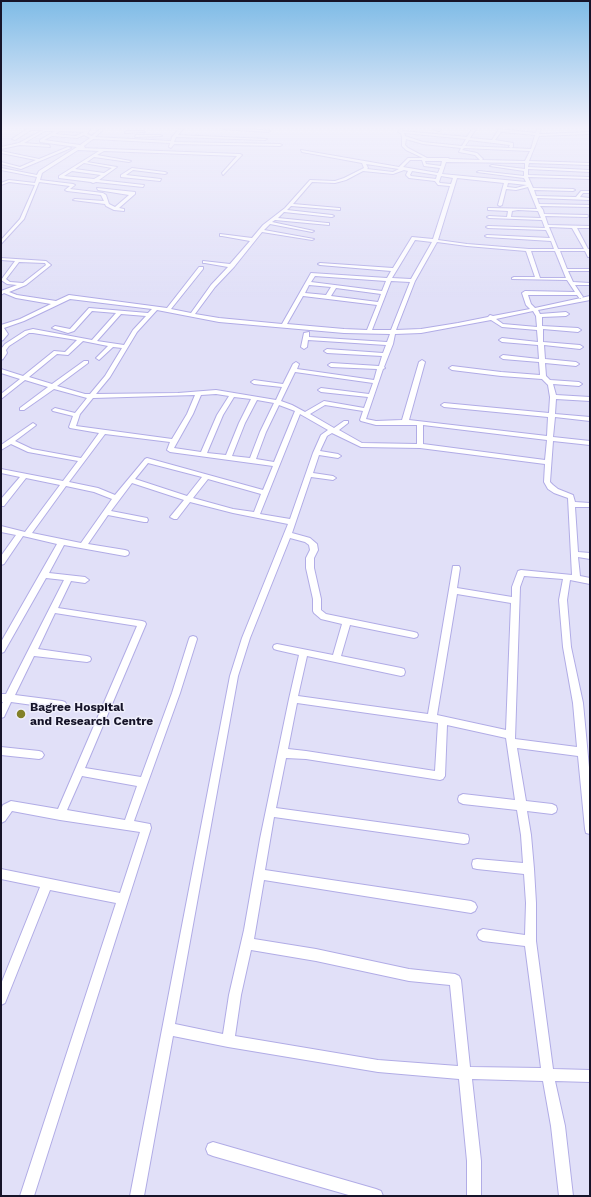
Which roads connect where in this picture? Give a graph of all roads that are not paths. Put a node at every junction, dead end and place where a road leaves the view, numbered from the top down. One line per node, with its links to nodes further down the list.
1 (36, 185): 49 (street)
2 (71, 185): 14 (street)
3 (88, 185): 12 (street)
4 (131, 185): 11 (street)
5 (307, 185): 25 (street)
6 (452, 185): 55 (street)
7 (505, 185): 13 (street)
8 (524, 185): 13 (street)
9 (530, 185): 17 (street)
10 (549, 185): 18 (street)
11 (143, 186): 16 (street)
12 (85, 187): 14 (street); 16 (street)
13 (504, 188): 26 (street)
14 (81, 191): 22 (street)
15 (590, 192): 18 (street)
16 (132, 194): 24 (street)
17 (535, 197): 18 (street); 34 (street)
18 (577, 198): 19 (street)
19 (590, 199)
20 (75, 200): 22 (street)
21 (111, 200): 22 (street)
22 (106, 201): 28 (street)
23 (117, 201): 24 (street)
24 (123, 201): 28 (street)
25 (290, 204): 29 (street); 33 (street)
26 (500, 205)
27 (590, 206): 34 (street)
28 (115, 209): 31 (street)
29 (339, 209)
30 (489, 209): 32 (street)
31 (123, 210)
32 (510, 210): 34 (street); 38 (street)
33 (283, 211): 35 (street); 39 (street)
34 (542, 212): 36 (street); 38 (street); 45 (street)
35 (332, 216)
36 (587, 216)
37 (488, 217): 38 (street)
38 (509, 218)
39 (275, 219): 40 (street); 41 (street)
40 (269, 223): 46 (street); 47 (street)
41 (327, 224)
42 (488, 227): 45 (street)
43 (574, 227): 44 (street); 45 (street); 59 (street)
44 (590, 227)
45 (548, 228): 54 (street)
46 (261, 231): 52 (street); 53 (street)
47 (312, 231)
48 (1, 233): 49 (street)
49 (9, 233): 56 (street)
50 (222, 235): 53 (street)
51 (486, 236): 54 (street)
52 (312, 239)
53 (254, 240): 65 (street)
54 (553, 240): 58 (street)
55 (436, 241): 57 (street); 67 (street); 73 (street)
56 (1, 242)
57 (529, 250): 58 (street); 71 (street)
58 (557, 250): 59 (street); 68 (street)
59 (588, 250): 60 (street)
60 (590, 256)
61 (1, 259): 62 (street)
62 (18, 260): 76 (street); 76 (street)
63 (205, 262): 65 (street)
64 (320, 264): 67 (street)
65 (232, 266): 94 (street)
66 (201, 268): 90 (street)
67 (394, 270): 72 (street)
68 (566, 270): 69 (street); 74 (street)
69 (590, 270)
70 (514, 278): 71 (street)
71 (538, 278): 74 (street)
72 (389, 279): 73 (street); 75 (street); 80 (street)
73 (413, 281): 107 (street)
74 (570, 281): 77 (street); 82 (street)
75 (308, 283): 78 (street); 81 (street)
76 (24, 284): 79 (street)
77 (590, 284)
78 (334, 286): 80 (street); 83 (street)
79 (3, 292): 86 (street)
80 (384, 293): 87 (street)
81 (301, 294): 83 (street); 101 (street)
82 (577, 294): 85 (street); 91 (street)
83 (328, 297): 87 (street)
84 (590, 298): 85 (street)
85 (582, 299): 91 (street)
86 (56, 303): 88 (street); 100 (street)
87 (379, 304): 106 (street)
88 (136, 306): 89 (street); 93 (street)
89 (156, 308): 90 (street); 96 (street)
90 (168, 310): 94 (street)
91 (535, 310): 97 (street); 98 (street)
92 (120, 312): 93 (street); 102 (street); 112 (street)
93 (130, 313): 96 (street)
94 (192, 314): 101 (street)
95 (566, 314): 97 (street)
96 (150, 315): 116 (street)
97 (539, 316): 103 (street)
98 (490, 317): 103 (street); 107 (street)
99 (1, 319): 100 (street)
100 (14, 322): 109 (street)
101 (284, 325): 104 (street)
102 (55, 328)
103 (540, 328): 105 (street); 114 (street)
104 (308, 329): 106 (street); 108 (street)
105 (578, 330)
106 (369, 332): 107 (street)
107 (393, 332): 113 (street)
108 (306, 338): 113 (street); 117 (street)
109 (1, 339)
110 (82, 339): 112 (street); 122 (street); 133 (street)
111 (502, 340): 114 (street)
112 (94, 341): 115 (street)
113 (390, 344): 120 (street)
114 (541, 344): 118 (street); 124 (street)
115 (112, 345): 116 (street); 123 (street)
116 (125, 347): 143 (street)
117 (304, 347)
118 (580, 347)
119 (327, 351): 120 (street)
120 (385, 355): 129 (street)
121 (503, 357): 124 (street)
122 (1, 358)
123 (99, 358)
124 (542, 361): 127 (street); 132 (street)
125 (86, 362): 138 (street)
126 (422, 362): 160 (street)
127 (576, 364)
128 (331, 365): 129 (street)
129 (382, 368): 135 (street)
130 (452, 368): 132 (street)
131 (2, 372): 133 (street)
132 (544, 377): 136 (street)
133 (25, 378): 138 (street); 145 (street)
134 (254, 382): 139 (street)
135 (376, 382): 139 (street); 144 (street)
136 (549, 382): 137 (street); 146 (street)
137 (579, 384)
138 (54, 386): 143 (street); 151 (street)
139 (285, 386): 149 (street)
140 (321, 390): 144 (street)
141 (199, 394): 142 (street); 143 (street); 167 (street)
142 (232, 395): 147 (street); 172 (street)
143 (91, 396): 156 (street)
144 (371, 396): 154 (street)
145 (1, 397)
146 (553, 397): 148 (street); 157 (street)
147 (255, 398): 149 (street); 174 (street)
148 (590, 398)
149 (277, 402): 153 (street); 176 (street)
150 (444, 405): 157 (street)
151 (22, 409)
152 (55, 410): 156 (street)
153 (299, 410): 155 (street); 178 (street)
154 (366, 410): 155 (street); 160 (street)
155 (306, 414): 163 (street)
156 (77, 415): 164 (street)
157 (553, 416): 158 (street); 165 (street)
158 (590, 419)
159 (346, 422): 163 (street)
160 (405, 422): 161 (street)
161 (420, 424): 165 (street); 169 (street)
162 (33, 425): 166 (street)
163 (333, 430): 169 (street); 171 (street)
164 (103, 432): 167 (street); 175 (street)
165 (551, 438): 168 (street); 177 (street)
166 (10, 441): 170 (street); 175 (street)
167 (174, 441): 172 (street)
168 (590, 443)
169 (420, 446): 177 (street)
170 (1, 448)
171 (316, 453): 173 (street); 181 (street)
172 (203, 454): 174 (street)
173 (338, 456)
174 (228, 458): 176 (street)
175 (83, 460): 185 (street)
176 (252, 461): 178 (street)
177 (548, 462): 190 (street)
178 (276, 464): 186 (street)
179 (1, 471): 180 (street)
180 (25, 475): 185 (street); 189 (street)
181 (309, 475): 183 (street); 196 (street)
182 (206, 476): 184 (street); 186 (street); 188 (street)
183 (332, 478)
184 (130, 480): 187 (street); 188 (street)
185 (65, 483): 187 (street); 198 (street)
186 (266, 493): 193 (street)
187 (116, 498): 192 (street)
188 (189, 499): 193 (street); 194 (street)
189 (1, 504)
190 (572, 504): 191 (street); 203 (street)
191 (590, 505)
192 (106, 512): 195 (street); 201 (street)
193 (256, 515): 196 (street)
194 (174, 517)
195 (144, 520)
196 (293, 522): 199 (street)
197 (1, 529): 198 (street)
198 (24, 533): 200 (street); 205 (street)
199 (288, 535): 215 (street); 258 (street)
200 (62, 542): 201 (street); 207 (street)
201 (82, 546): 202 (street)
202 (125, 552)
203 (575, 554): 204 (street); 209 (street)
204 (590, 556)
205 (1, 562)
206 (456, 568): 212 (street)
207 (44, 575): 208 (street); 219 (street)
208 (69, 578): 210 (street); 214 (street)
209 (571, 578): 211 (street); 213 (street); 233 (street)
210 (85, 580)
211 (590, 581)
212 (453, 590): 213 (street); 229 (street)
213 (516, 601): 231 (street)
214 (53, 610): 220 (street); 236 (street)
215 (347, 622): 216 (street); 223 (street)
216 (414, 635)
217 (193, 639): 237 (street)
218 (277, 647): 221 (street)
219 (1, 650)
220 (33, 652): 222 (street); 225 (street)
221 (304, 652): 223 (street); 226 (street)
222 (88, 659)
223 (336, 659): 224 (street)
224 (401, 672)
225 (5, 698): 227 (street); 228 (street)
226 (293, 699): 229 (street); 234 (street)
227 (62, 705)
228 (1, 714)
229 (432, 718): 230 (street)
230 (443, 720): 231 (street); 234 (street)
231 (510, 739): 233 (street); 239 (street)
232 (1, 750): 235 (street)
233 (582, 752): 245 (street)
234 (282, 753): 241 (street)
235 (39, 756)
236 (78, 771): 237 (street); 242 (street)
237 (143, 782): 244 (street)
238 (463, 799): 239 (street)
239 (520, 805): 240 (street); 248 (street)
240 (552, 809)
241 (271, 812): 246 (street); 250 (street)
242 (60, 815): 243 (street); 244 (street)
243 (1, 818)
244 (128, 825): 252 (street)
245 (590, 829)
246 (464, 839)
247 (477, 864): 248 (street)
248 (529, 869): 255 (street)
249 (1, 874): 251 (street)
250 (259, 874): 253 (street); 256 (street)
251 (47, 884): 252 (street); 257 (street)
252 (122, 899): 264 (street)
253 (471, 907)
254 (483, 935): 255 (street)
255 (530, 941): 261 (street)
256 (247, 944): 259 (street); 260 (street)
257 (1, 998)
258 (168, 1030): 259 (street); 265 (street)
259 (228, 1041): 260 (street)
260 (466, 1074): 261 (street); 267 (street)
261 (548, 1076): 262 (street); 268 (street)
262 (590, 1076)
263 (213, 1149): 266 (street)
264 (27, 1196)
265 (137, 1196)
266 (376, 1196)
267 (474, 1196)
268 (566, 1196)

